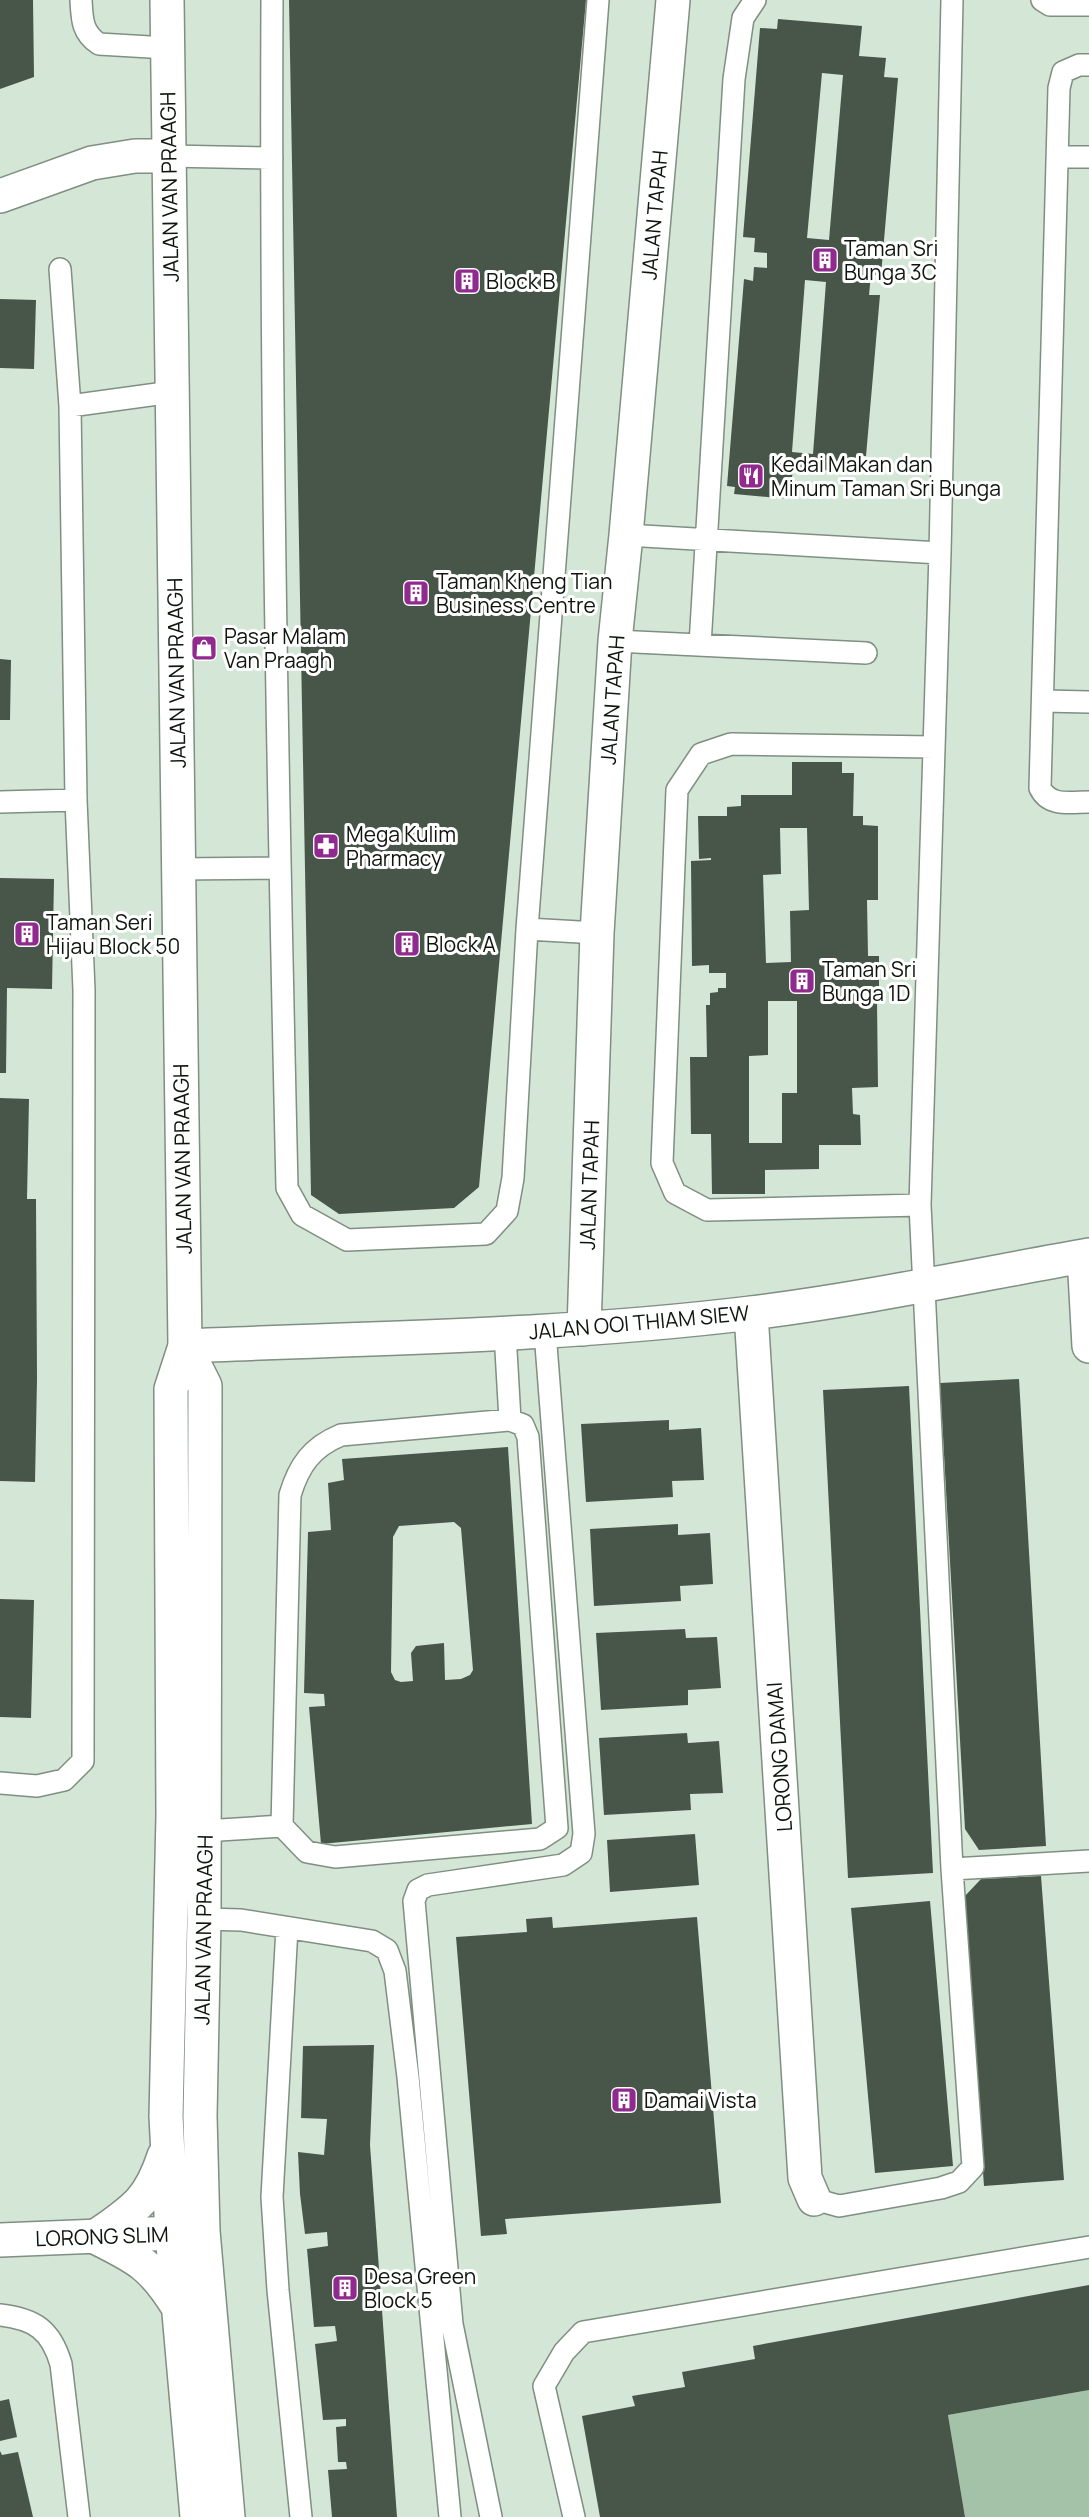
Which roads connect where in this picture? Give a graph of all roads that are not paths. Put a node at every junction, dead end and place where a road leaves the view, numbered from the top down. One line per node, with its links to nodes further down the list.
1 (81, 0): 10 (lane)
2 (167, 0): 10 (main road, JALAN VAN PRAAGH)
3 (272, 0): 15 (lane)
4 (598, 0): 34 (lane)
5 (673, 0): 20 (main road, JALAN TAPAH)
6 (755, 0): 21 (lane)
7 (952, 0): 22 (lane)
8 (1042, 0): 9 (lane)
9 (1089, 5)
10 (167, 48): 12 (main road, JALAN VAN PRAAGH)
11 (1089, 65): 13 (lane)
12 (168, 156): 15 (lane); 16 (main road); 18 (main road, JALAN VAN PRAAGH)
13 (1058, 157): 14 (lane); 26 (lane)
14 (1089, 157)
15 (272, 158): 32 (lane)
16 (0, 196)
17 (60, 269): 19 (lane)
18 (172, 392): 19 (lane); 33 (main road, JALAN VAN PRAAGH)
19 (70, 406): 29 (lane)
20 (626, 535): 21 (lane); 23 (main road, JALAN TAPAH)
21 (708, 540): 22 (lane); 24 (lane)
22 (940, 553): 28 (lane)
23 (615, 641): 24 (lane); 35 (main road, JALAN TAPAH)
24 (700, 645): 25 (lane)
25 (866, 653)
26 (1044, 701): 27 (lane); 31 (lane)
27 (1089, 702)
28 (934, 747): 36 (lane); 36 (lane)
29 (76, 800): 30 (lane); 46 (lane)
30 (0, 802)
31 (1089, 802)
32 (279, 868): 33 (lane); 34 (lane)
33 (178, 869): 43 (main road, JALAN VAN PRAAGH)
34 (527, 929): 35 (lane)
35 (597, 933): 40 (main road, JALAN TAPAH)
36 (920, 1205): 38 (lane)
37 (1086, 1256): 38 (main road, JALAN OOI THIAM SIEW); 44 (main road)
38 (926, 1286): 39 (main road, JALAN OOI THIAM SIEW); 50 (lane)
39 (751, 1313): 40 (main road, JALAN OOI THIAM SIEW); 54 (main road, LORONG DAMAI)
40 (584, 1329): 41 (main road, JALAN OOI THIAM SIEW)
41 (545, 1332): 42 (main road, JALAN OOI THIAM SIEW); 67 (lane)
42 (504, 1333): 43 (main road, JALAN OOI THIAM SIEW); 45 (lane)
43 (185, 1346): 48 (main road, JALAN VAN PRAAGH); 53 (main road, JALAN VAN PRAAGH)
44 (1089, 1346)
45 (510, 1420): 47 (lane); 47 (lane)
46 (0, 1783)
47 (282, 1826): 48 (lane)
48 (204, 1831): 51 (main road, JALAN VAN PRAAGH)
49 (1089, 1861): 50 (lane)
50 (952, 1869): 54 (lane)
51 (204, 1919): 52 (lane); 55 (main road, JALAN VAN PRAAGH)
52 (287, 1928): 65 (lane); 66 (lane)
53 (168, 2146): 56 (main road, JALAN VAN PRAAGH); 57 (main road)
54 (814, 2199)
55 (204, 2231): 56 (main road, LORONG SLIM); 64 (main road, JALAN VAN PRAAGH)
56 (172, 2234): 57 (main road, LORONG SLIM); 60 (main road, JALAN VAN PRAAGH)
57 (95, 2237): 58 (main road, LORONG SLIM); 60 (main road)
58 (0, 2240)
59 (1089, 2247): 68 (lane)
60 (178, 2309): 63 (main road, JALAN VAN PRAAGH)
61 (0, 2315): 62 (lane)
62 (79, 2517)
63 (197, 2517)
64 (228, 2517)
65 (301, 2517)
66 (450, 2517)
67 (491, 2517)
68 (574, 2517)

